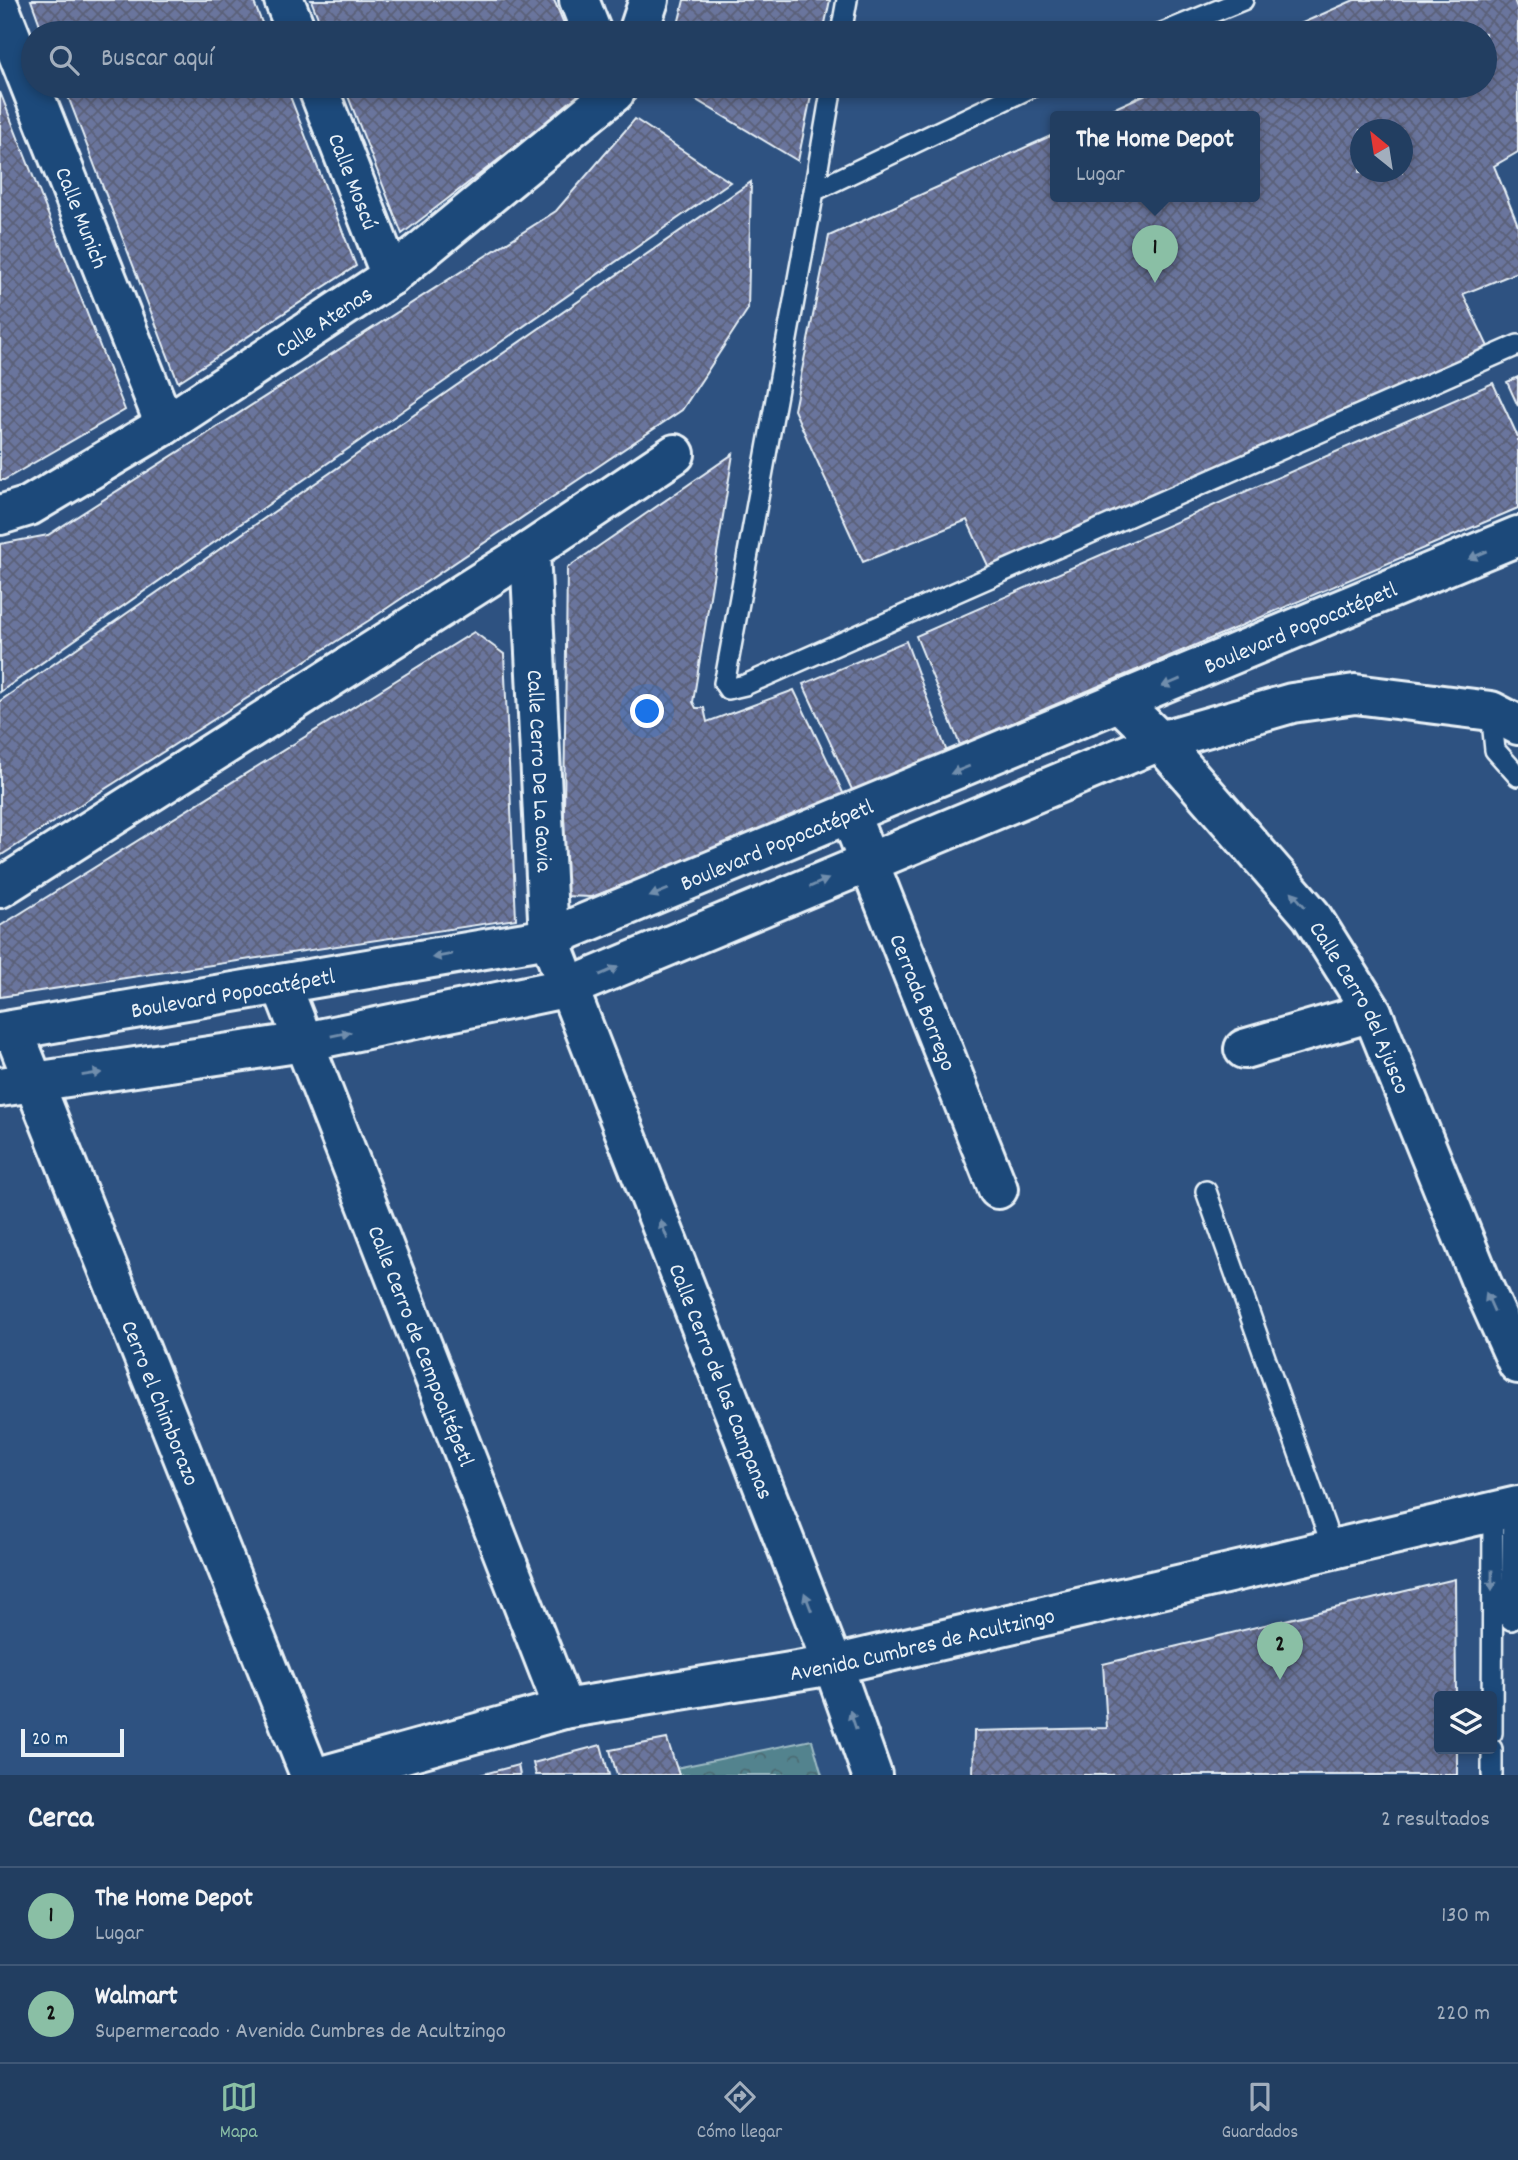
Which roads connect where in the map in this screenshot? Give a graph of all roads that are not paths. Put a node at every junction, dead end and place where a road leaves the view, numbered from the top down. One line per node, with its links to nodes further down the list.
1 (284, 0): 7 (street)
2 (579, 0): 8 (street)
3 (649, 0): 9 (street)
4 (847, 0): 10 (lane)
5 (1243, 0): 11 (lane)
6 (0, 9): 12 (street, Calle Munich)
7 (292, 21)
8 (587, 21)
9 (642, 21)
10 (843, 21)
11 (1191, 21)
12 (21, 62)
13 (35, 98): 21 (street, Calle Munich)
14 (322, 98): 19 (street, Calle Moscú)
15 (603, 98): 19 (street, Calle Atenas)
16 (830, 98): 18 (lane)
17 (1009, 98): 18 (lane)
18 (814, 191): 20 (lane)
19 (391, 275): 21 (street, Calle Atenas)
20 (1518, 345)
21 (164, 425): 23 (street, Calle Atenas)
22 (675, 454): 25 (street)
23 (0, 514)
24 (1518, 536): 26 (street, Boulevard Popocatépetl, one-way to 26)
25 (530, 551): 32 (street); 33 (street, Calle Cerro De La Gavia)
26 (1121, 703): 28 (street, Calle Cerro del Ajusco); 30 (street, Boulevard Popocatépetl, one-way to 30)
27 (1505, 718): 28 (street); 29 (lane)
28 (1160, 741): 31 (street); 36 (street, Calle Cerro del Ajusco, one-way to 28)
29 (1518, 776)
30 (849, 815): 31 (street, Cerrada Borrego); 33 (street, Boulevard Popocatépetl, one-way to 33)
31 (869, 862): 35 (street, one-way to 31); 41 (street, Cerrada Borrego)
32 (0, 888)
33 (549, 938): 34 (street, Boulevard Popocatépetl, one-way to 34); 35 (street, Calle Cerro De La Gavia)
34 (281, 984): 37 (street, Boulevard Popocatépetl); 38 (street, Calle Cerro de Cempoaltépetl)
35 (570, 987): 38 (street, one-way to 35); 47 (street, Calle Cerro de las Campanas, one-way to 35)
36 (1372, 1012): 39 (street); 43 (street, Calle Cerro del Ajusco, one-way to 36)
37 (7, 1031): 40 (street, Cerro el Chimborazo)
38 (304, 1042): 40 (street, one-way to 38); 49 (street, Calle Cerro de Cempoaltépetl)
39 (1244, 1049)
40 (17, 1085): 51 (street, Cerro el Chimborazo)
41 (998, 1189)
42 (1206, 1191): 45 (lane)
43 (1518, 1364)
44 (1508, 1508): 45 (street, Avenida Cumbres de Acultzingo); 46 (lane)
45 (1333, 1549): 47 (street, Avenida Cumbres de Acultzingo)
46 (1507, 1621): 48 (lane)
47 (833, 1665): 49 (street, Avenida Cumbres de Acultzingo); 53 (street, Calle Cerro de las Campanas, one-way to 47)
48 (1497, 1696)
49 (564, 1709): 52 (street, Avenida Cumbres de Acultzingo)
50 (1492, 1754): 54 (lane)
51 (310, 1775)
52 (325, 1775)
53 (872, 1775)
54 (1492, 1775)

